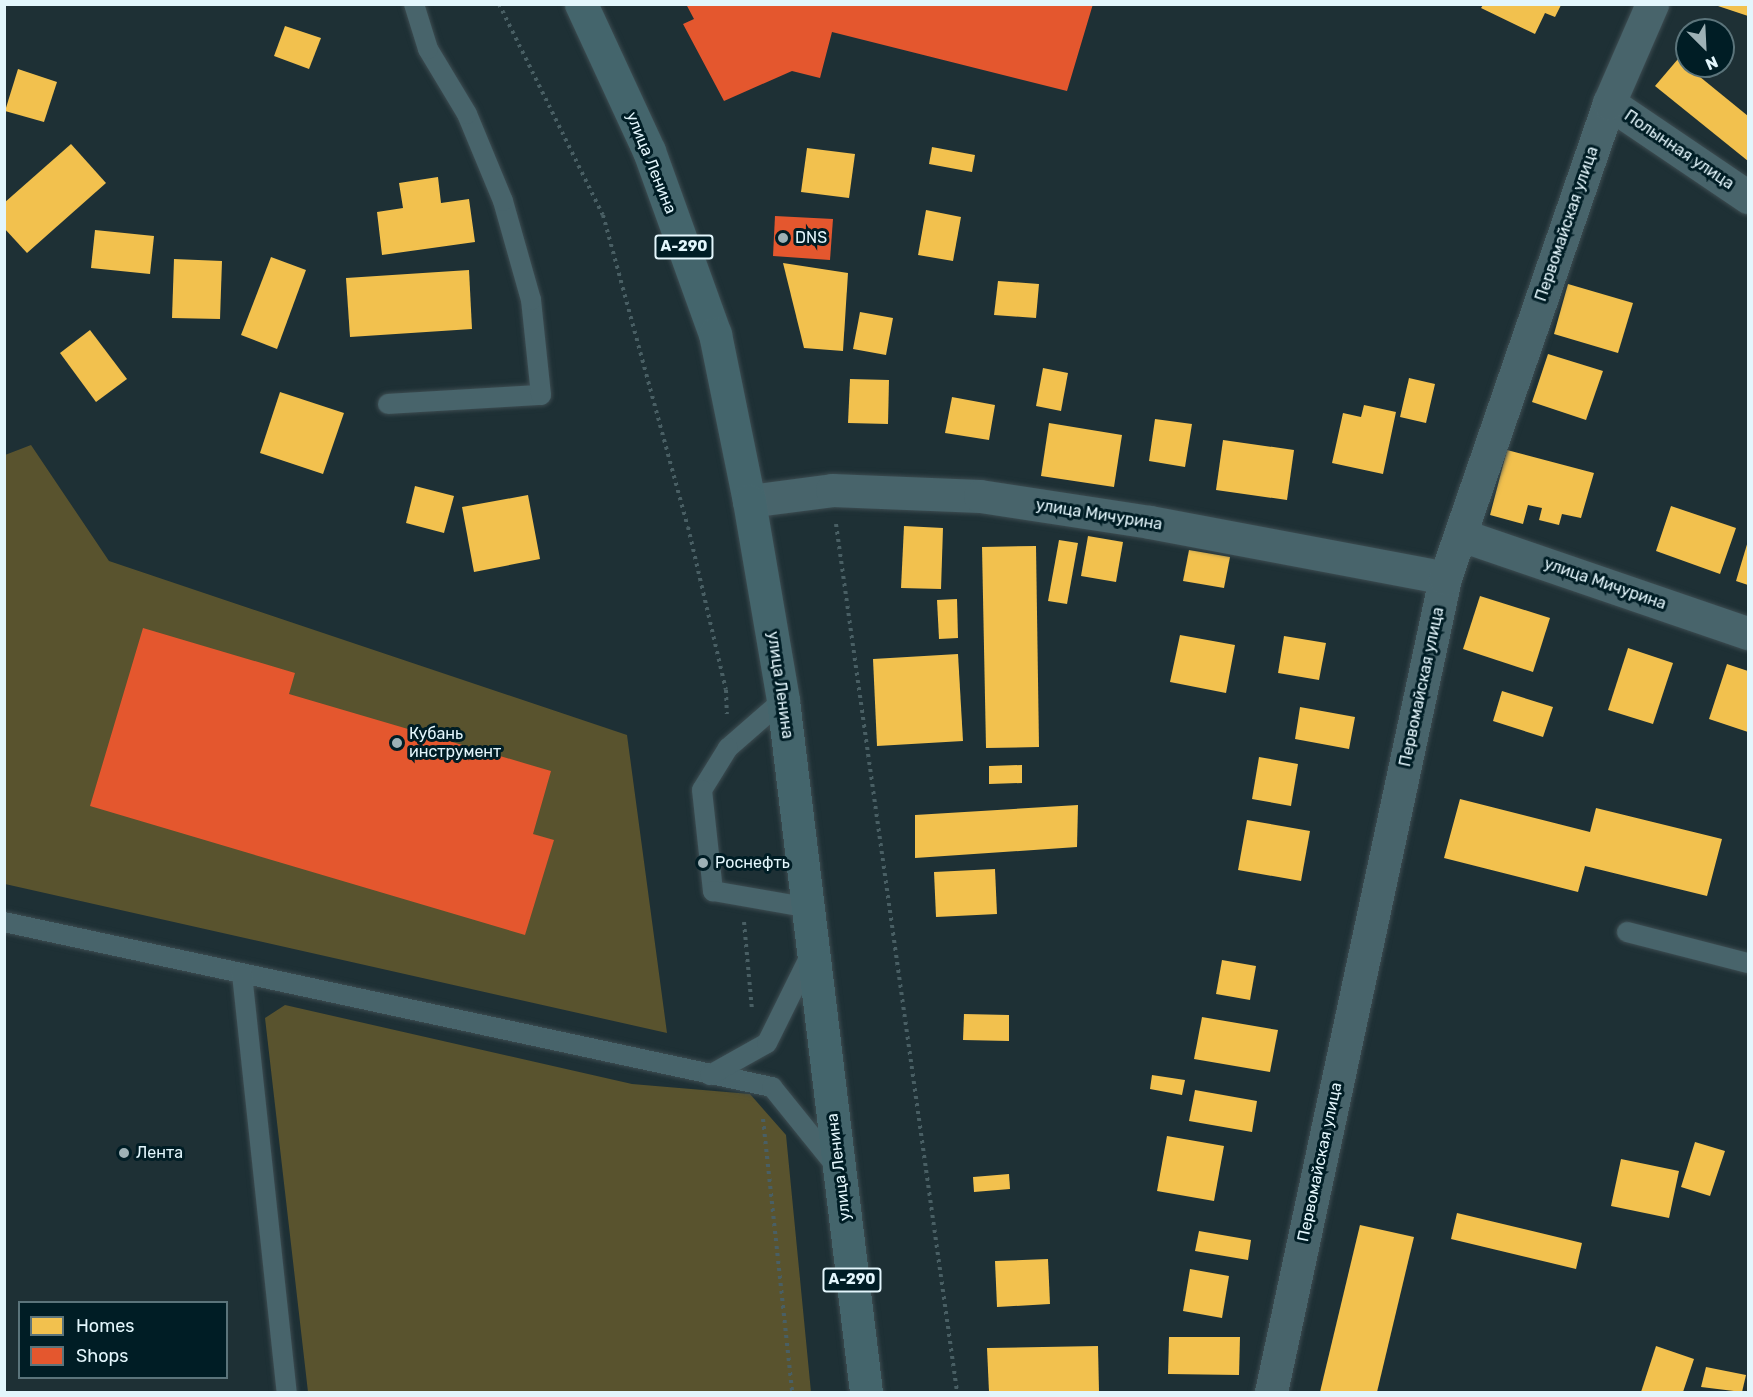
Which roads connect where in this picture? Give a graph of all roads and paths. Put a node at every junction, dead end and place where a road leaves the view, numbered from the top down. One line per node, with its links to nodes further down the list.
1 (414, 4): 7 (lane)
2 (499, 4): 14 (path)
3 (581, 4): 9 (highway, улица Ленина / А-290)
4 (1652, 4): 5 (street, Первомайская улица)
5 (1609, 103): 6 (street, Полынная улица); 10 (street, Первомайская улица)
6 (1749, 197)
7 (388, 404)
8 (832, 490): 9 (street, улица Мичурина); 11 (street, улица Мичурина); 29 (path)
9 (749, 501): 13 (highway, улица Ленина / А-290)
10 (1461, 535): 11 (street, Первомайская улица); 12 (street, улица Мичурина)
11 (1445, 578): 30 (street, Первомайская улица)
12 (1749, 633)
13 (783, 700): 14 (lane); 16 (highway, улица Ленина / А-290)
14 (728, 748): 15 (lane)
15 (742, 896): 16 (lane); 22 (path)
16 (810, 908): 19 (highway, улица Ленина / А-290)
17 (4, 922): 21 (lane)
18 (1627, 932): 20 (lane)
19 (815, 946): 22 (lane); 25 (highway, улица Ленина / А-290)
20 (1749, 963)
21 (242, 974): 23 (lane); 26 (lane)
22 (756, 1049): 23 (lane)
23 (710, 1076): 24 (lane)
24 (759, 1084): 25 (lane); 27 (path)
25 (839, 1168): 28 (highway, улица Ленина / А-290)
26 (287, 1392)
27 (792, 1392)
28 (866, 1392)
29 (957, 1392)
30 (1271, 1392)

